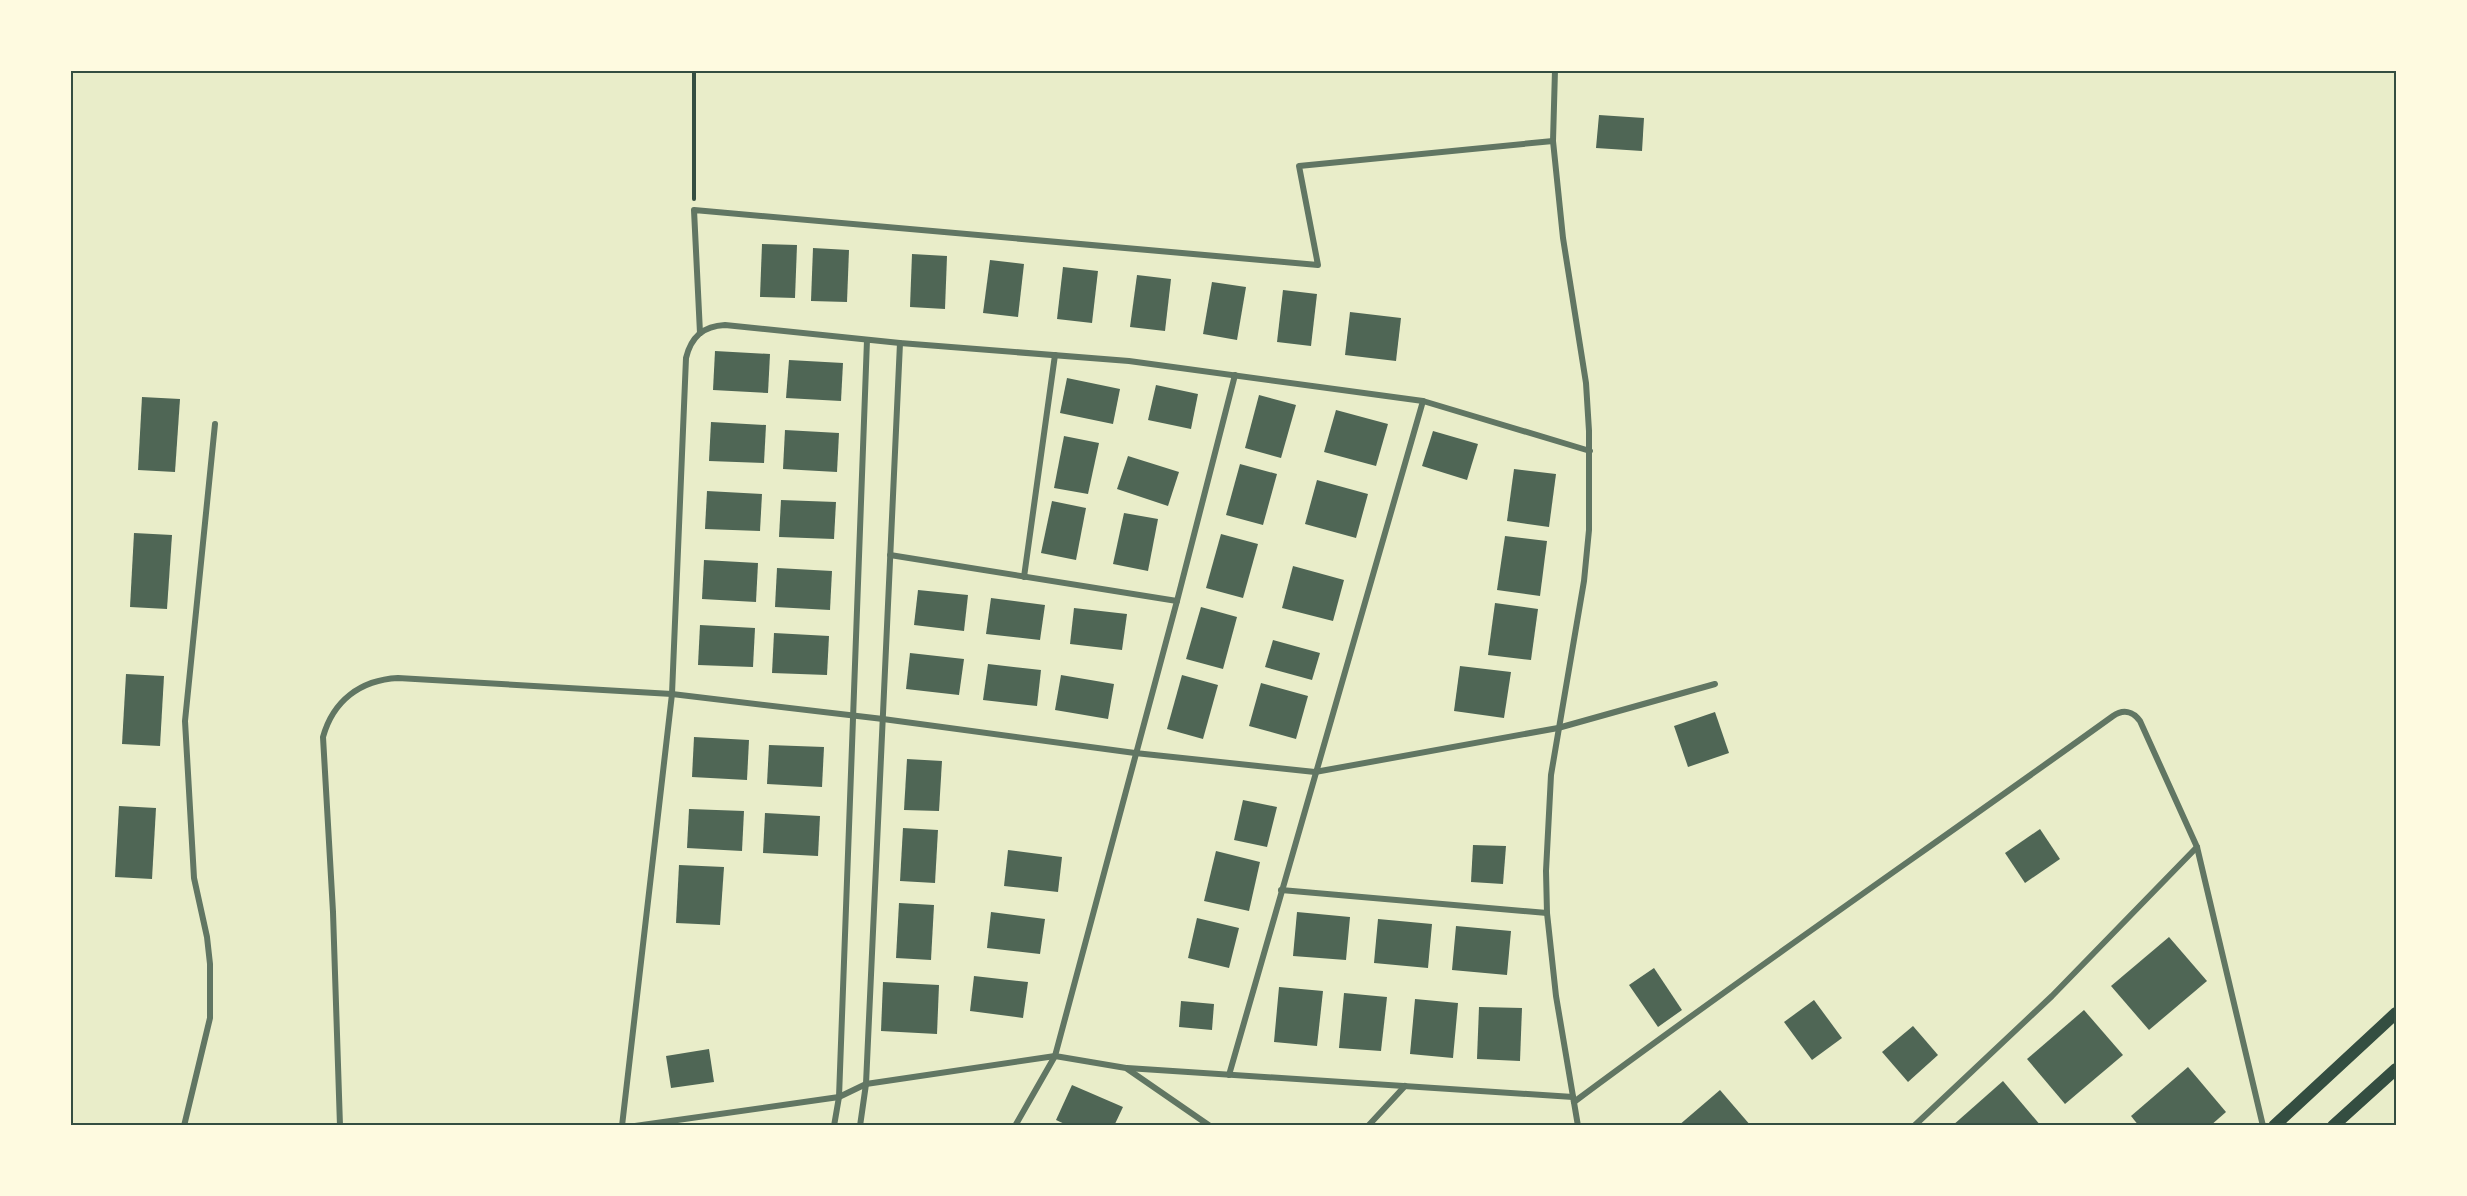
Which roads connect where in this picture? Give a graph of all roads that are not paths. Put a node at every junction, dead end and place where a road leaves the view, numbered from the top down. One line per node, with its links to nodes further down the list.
1 (1555, 70): 2 (street)
2 (1552, 141): 3 (street); 10 (street)
3 (700, 333): 4 (street); 15 (street)
4 (867, 340): 5 (street); 16 (street)
5 (900, 343): 6 (street); 11 (street)
6 (1055, 355): 7 (street); 12 (street)
7 (1235, 375): 8 (street); 13 (street)
8 (1423, 401): 10 (street); 20 (street)
9 (215, 424): 33 (street)
10 (1590, 452): 18 (street)
11 (890, 555): 12 (street); 17 (street)
12 (1024, 577): 13 (street)
13 (1177, 601): 19 (street)
14 (1715, 684): 18 (street)
15 (672, 694): 16 (street); 34 (street); 35 (street)
16 (853, 716): 17 (street); 31 (street)
17 (883, 719): 19 (street); 29 (street)
18 (1558, 728): 20 (street); 23 (street)
19 (1135, 753): 20 (street); 25 (street)
20 (1315, 772): 22 (street)
21 (2197, 847): 32 (street); 43 (street); 44 (street)
22 (1281, 890): 23 (street); 28 (street)
23 (1547, 912): 32 (street)
24 (2397, 1013): 45 (main road)
25 (1055, 1056): 26 (street); 29 (street); 39 (street)
26 (1126, 1068): 28 (street); 40 (street)
27 (2397, 1069): 46 (main road)
28 (1229, 1075): 30 (street)
29 (866, 1084): 31 (street); 38 (street)
30 (1405, 1086): 32 (street); 41 (street)
31 (839, 1097): 36 (street); 37 (street)
32 (1574, 1100): 42 (street)
33 (184, 1125)
34 (340, 1125)
35 (622, 1125)
36 (635, 1125)
37 (834, 1125)
38 (860, 1125)
39 (1015, 1125)
40 (1210, 1125)
41 (1368, 1125)
42 (1578, 1125)
43 (1914, 1125)
44 (2263, 1125)
45 (2274, 1125)
46 (2333, 1125)

